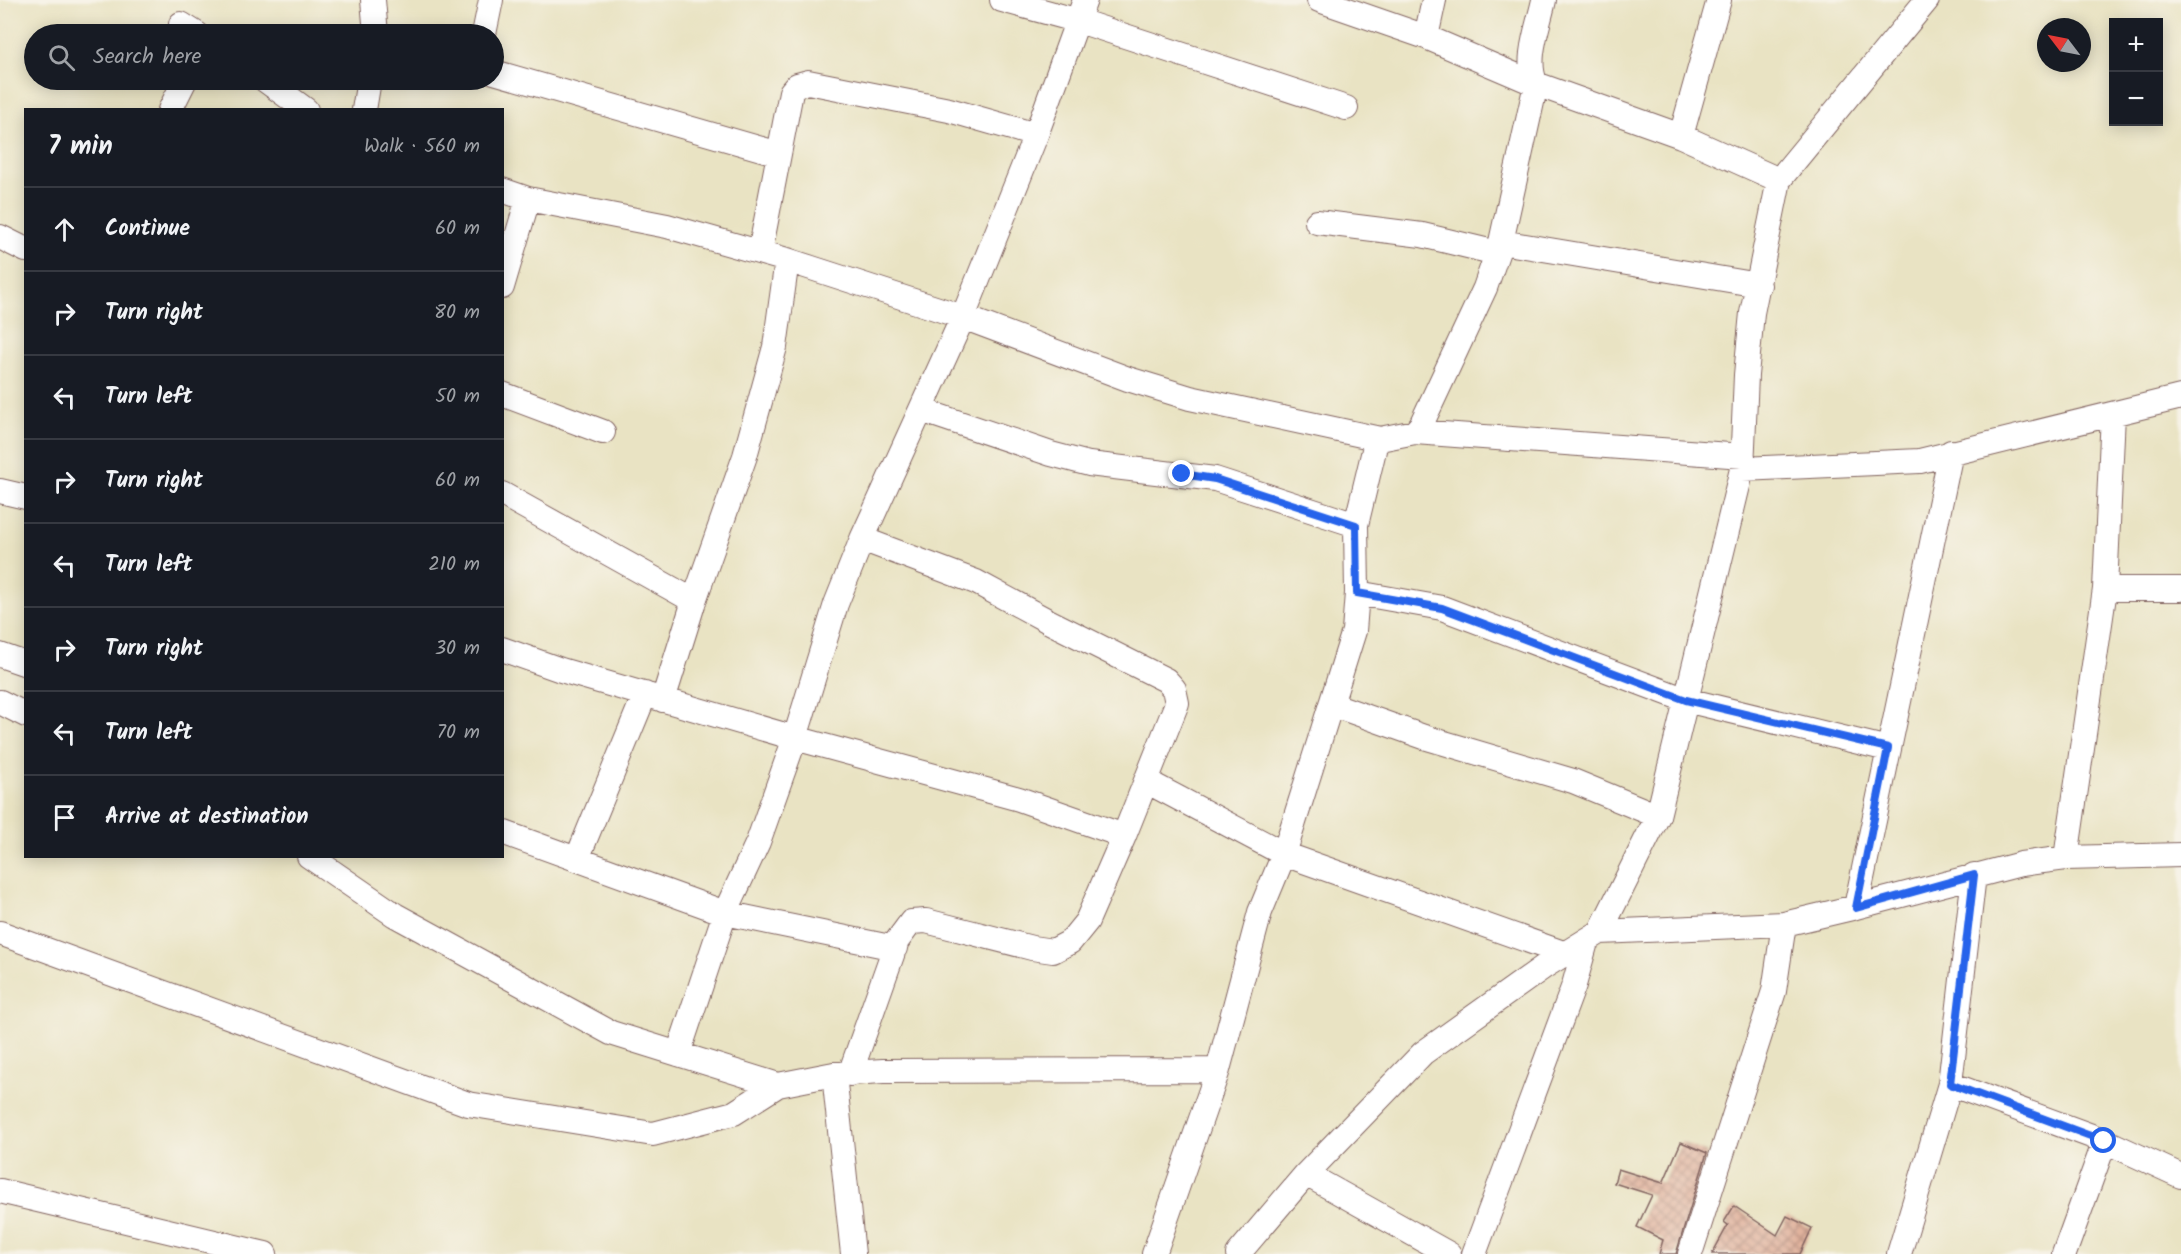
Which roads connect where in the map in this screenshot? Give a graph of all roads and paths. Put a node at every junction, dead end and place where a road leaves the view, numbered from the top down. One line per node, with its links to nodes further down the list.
1 (373, 0): 10 (street)
2 (491, 0): 11 (street)
3 (1002, 0): 9 (street)
4 (1320, 0): 12 (street)
5 (1434, 0): 12 (street)
6 (1544, 0): 14 (street)
7 (1719, 0): 23 (street)
8 (1927, 0): 25 (street)
9 (1082, 11): 21 (street); 22 (street)
10 (375, 24)
11 (486, 24)
12 (1426, 37): 14 (street)
13 (504, 75): 24 (street)
14 (1536, 84): 23 (street); 30 (street)
15 (180, 90): 19 (street)
16 (275, 90): 18 (street)
17 (367, 90): 20 (street)
18 (291, 105)
19 (171, 108)
20 (364, 108)
21 (1346, 108)
22 (1036, 135): 24 (street); 36 (street)
23 (1681, 136): 25 (street)
24 (779, 154): 32 (street)
25 (1779, 180): 35 (street)
26 (504, 191): 27 (street)
27 (528, 199): 32 (street); 34 (street)
28 (1317, 222): 30 (street)
29 (0, 237): 31 (street)
30 (1499, 248): 35 (street); 42 (street)
31 (24, 249)
32 (760, 252): 33 (street)
33 (787, 260): 36 (street); 54 (street)
34 (504, 280)
35 (1758, 285): 45 (street)
36 (963, 317): 39 (street); 43 (street)
37 (504, 395): 41 (street)
38 (2181, 397): 40 (street)
39 (921, 410): 49 (street); 50 (street)
40 (2113, 414): 44 (street); 51 (street)
41 (603, 432)
42 (1415, 432): 43 (street); 45 (street)
43 (1380, 440): 49 (street)
44 (1951, 452): 45 (street); 64 (street)
45 (1743, 462): 59 (street)
46 (0, 491): 48 (street)
47 (504, 495): 54 (street)
48 (24, 497)
49 (1356, 525): 53 (street)
50 (862, 539): 63 (street); 65 (street)
51 (2105, 589): 52 (street); 72 (street)
52 (2181, 590)
53 (1357, 593): 59 (street); 61 (street)
54 (694, 601): 58 (street)
55 (504, 650): 58 (street)
56 (0, 655): 57 (street)
57 (24, 663)
58 (654, 697): 63 (street); 73 (street)
59 (1686, 700): 64 (street); 66 (street)
60 (0, 702): 62 (street)
61 (1331, 704): 66 (street); 69 (street)
62 (24, 714)
63 (795, 738): 68 (street); 76 (street)
64 (1888, 748): 75 (street)
65 (1146, 781): 68 (street); 69 (street)
66 (1659, 816): 79 (street)
67 (504, 833): 73 (street)
68 (1124, 836): 80 (street)
69 (1284, 854): 79 (street); 82 (street)
70 (2181, 855): 72 (street)
71 (312, 858): 81 (street)
72 (2066, 858): 74 (street)
73 (577, 859): 76 (street)
74 (1974, 875): 75 (street); 84 (street)
75 (1856, 908): 77 (street)
76 (725, 913): 80 (street); 81 (street)
77 (1784, 924): 79 (street); 96 (street)
78 (0, 933): 85 (street)
79 (1584, 943): 87 (street); 95 (street)
80 (895, 948): 83 (street)
81 (678, 1054): 85 (street)
82 (1218, 1070): 83 (street); 92 (street)
83 (842, 1074): 85 (street); 91 (street)
84 (1950, 1084): 86 (street); 97 (street)
85 (778, 1085)
86 (2104, 1141): 88 (street); 98 (street)
87 (1306, 1173): 93 (street); 94 (street)
88 (2181, 1176)
89 (0, 1191): 90 (street)
90 (265, 1254)
91 (853, 1254)
92 (1154, 1254)
93 (1238, 1254)
94 (1449, 1254)
95 (1474, 1254)
96 (1690, 1254)
97 (1899, 1254)
98 (2064, 1254)

